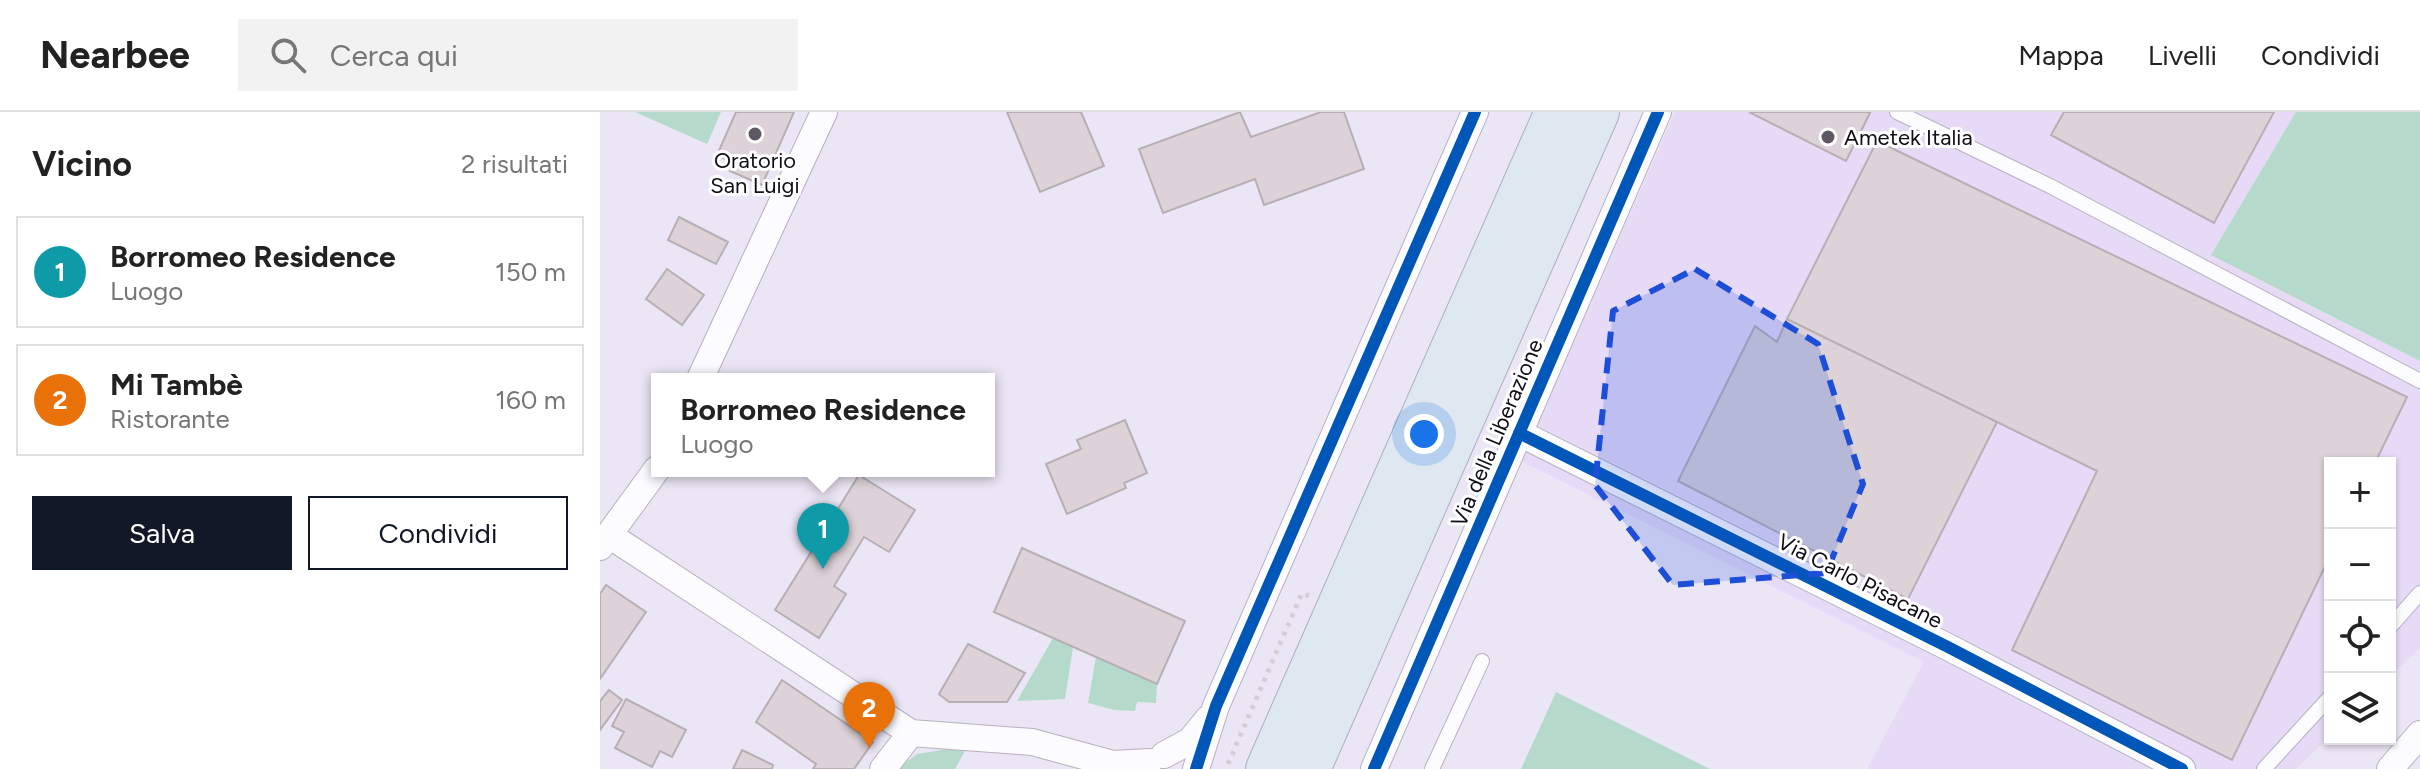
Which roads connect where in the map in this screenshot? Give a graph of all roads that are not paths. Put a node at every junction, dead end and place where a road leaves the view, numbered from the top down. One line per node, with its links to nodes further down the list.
1 (824, 112): 7 (street)
2 (1475, 112): 16 (street)
3 (1557, 112): 24 (highway)
4 (1597, 112): 25 (highway)
5 (1658, 112): 9 (street, Via della Liberazione)
6 (1897, 112): 8 (lane)
7 (703, 373)
8 (2420, 381)
9 (1519, 433): 26 (street, Via della Liberazione); 28 (street, Via Carlo Pisacane)
10 (651, 477): 11 (street)
11 (605, 541): 17 (street)
12 (2420, 593): 13 (lane)
13 (2396, 620)
14 (1482, 661): 27 (lane)
15 (2324, 704): 29 (lane)
16 (1216, 706): 19 (street); 23 (street)
17 (911, 733): 20 (street); 21 (street)
18 (2420, 734): 30 (street)
19 (1152, 762): 20 (street); 22 (street)
20 (1116, 767)
21 (883, 769)
22 (1190, 769)
23 (1196, 769)
24 (1268, 769)
25 (1308, 769)
26 (1374, 769)
27 (1432, 769)
28 (2182, 769)
29 (2264, 769)
30 (2390, 769)

